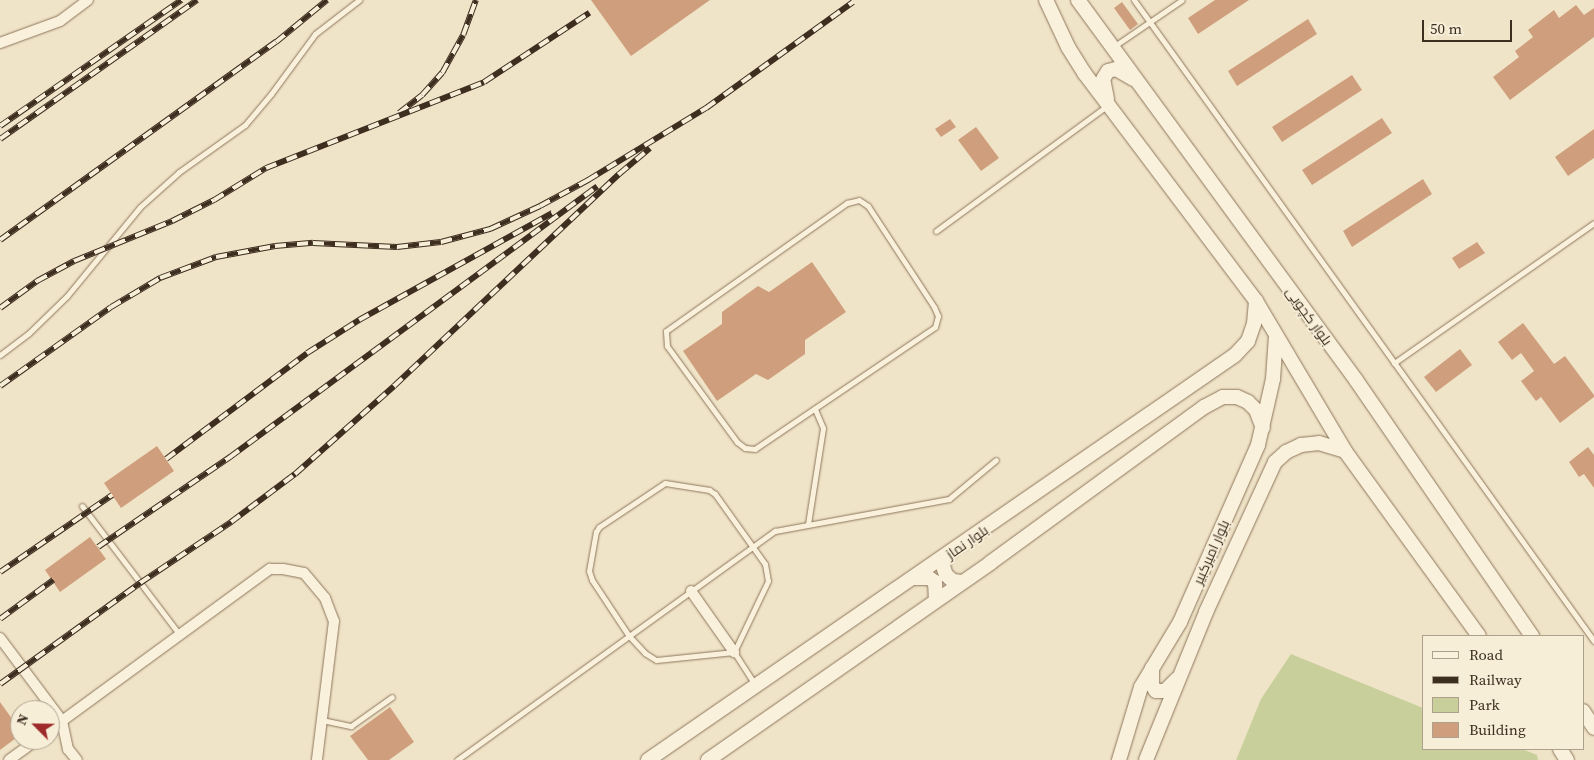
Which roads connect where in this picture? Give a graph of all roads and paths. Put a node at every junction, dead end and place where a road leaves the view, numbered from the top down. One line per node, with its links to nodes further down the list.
1 (88, 0): 8 (street)
2 (359, 0): 16 (lane)
3 (1046, 0): 11 (main road)
4 (1078, 0): 9 (main road, بلوار کچویی)
5 (1134, 0): 7 (lane)
6 (1182, 0): 7 (lane)
7 (1150, 22): 9 (lane); 17 (lane)
8 (0, 43)
9 (1113, 48): 10 (main road, بلوار کچویی)
10 (1136, 81): 11 (main road); 32 (main road, بلوار کچویی)
11 (1108, 105): 13 (lane); 14 (main road)
12 (1594, 223): 17 (lane)
13 (936, 232)
14 (1256, 301): 15 (main road); 25 (main road, بلوار نماز)
15 (1276, 336): 19 (main road, بلوار امیرکبیر); 20 (main road)
16 (0, 355)
17 (1394, 363): 35 (lane)
18 (815, 409): 18 (lane); 23 (lane)
19 (1264, 428): 27 (main road); 37 (main road, بلوار امیرکبیر)
20 (1345, 451): 31 (main road); 38 (main road, بلوار امیرکبیر)
21 (996, 460): 23 (lane)
22 (82, 506): 30 (lane)
23 (808, 524): 24 (lane)
24 (753, 546): 28 (lane); 33 (lane); 36 (lane)
25 (945, 557): 26 (main road, بلوار نماز); 27 (main road)
26 (914, 578): 29 (main road); 39 (main road, بلوار نماز)
27 (962, 582): 29 (main road)
28 (691, 591): 33 (lane); 36 (street)
29 (936, 600): 51 (main road)
30 (179, 634): 42 (street); 43 (street)
31 (1478, 635)
32 (1531, 635)
33 (629, 636): 36 (lane); 49 (lane)
34 (0, 638): 43 (street)
35 (1594, 641)
36 (734, 652): 39 (lane)
37 (1152, 667): 38 (main road); 52 (main road, بلوار امیرکبیر)
38 (1179, 675): 53 (main road, بلوار امیرکبیر)
39 (756, 686): 50 (main road, بلوار نماز)
40 (392, 696): 42 (lane)
41 (1584, 713): 44 (main road)
42 (322, 720): 48 (street)
43 (62, 721): 47 (street)
44 (1594, 728)
45 (23, 750): 46 (street)
46 (9, 760)
47 (77, 760)
48 (317, 760)
49 (457, 760)
50 (648, 760)
51 (708, 760)
52 (1119, 760)
53 (1146, 760)

